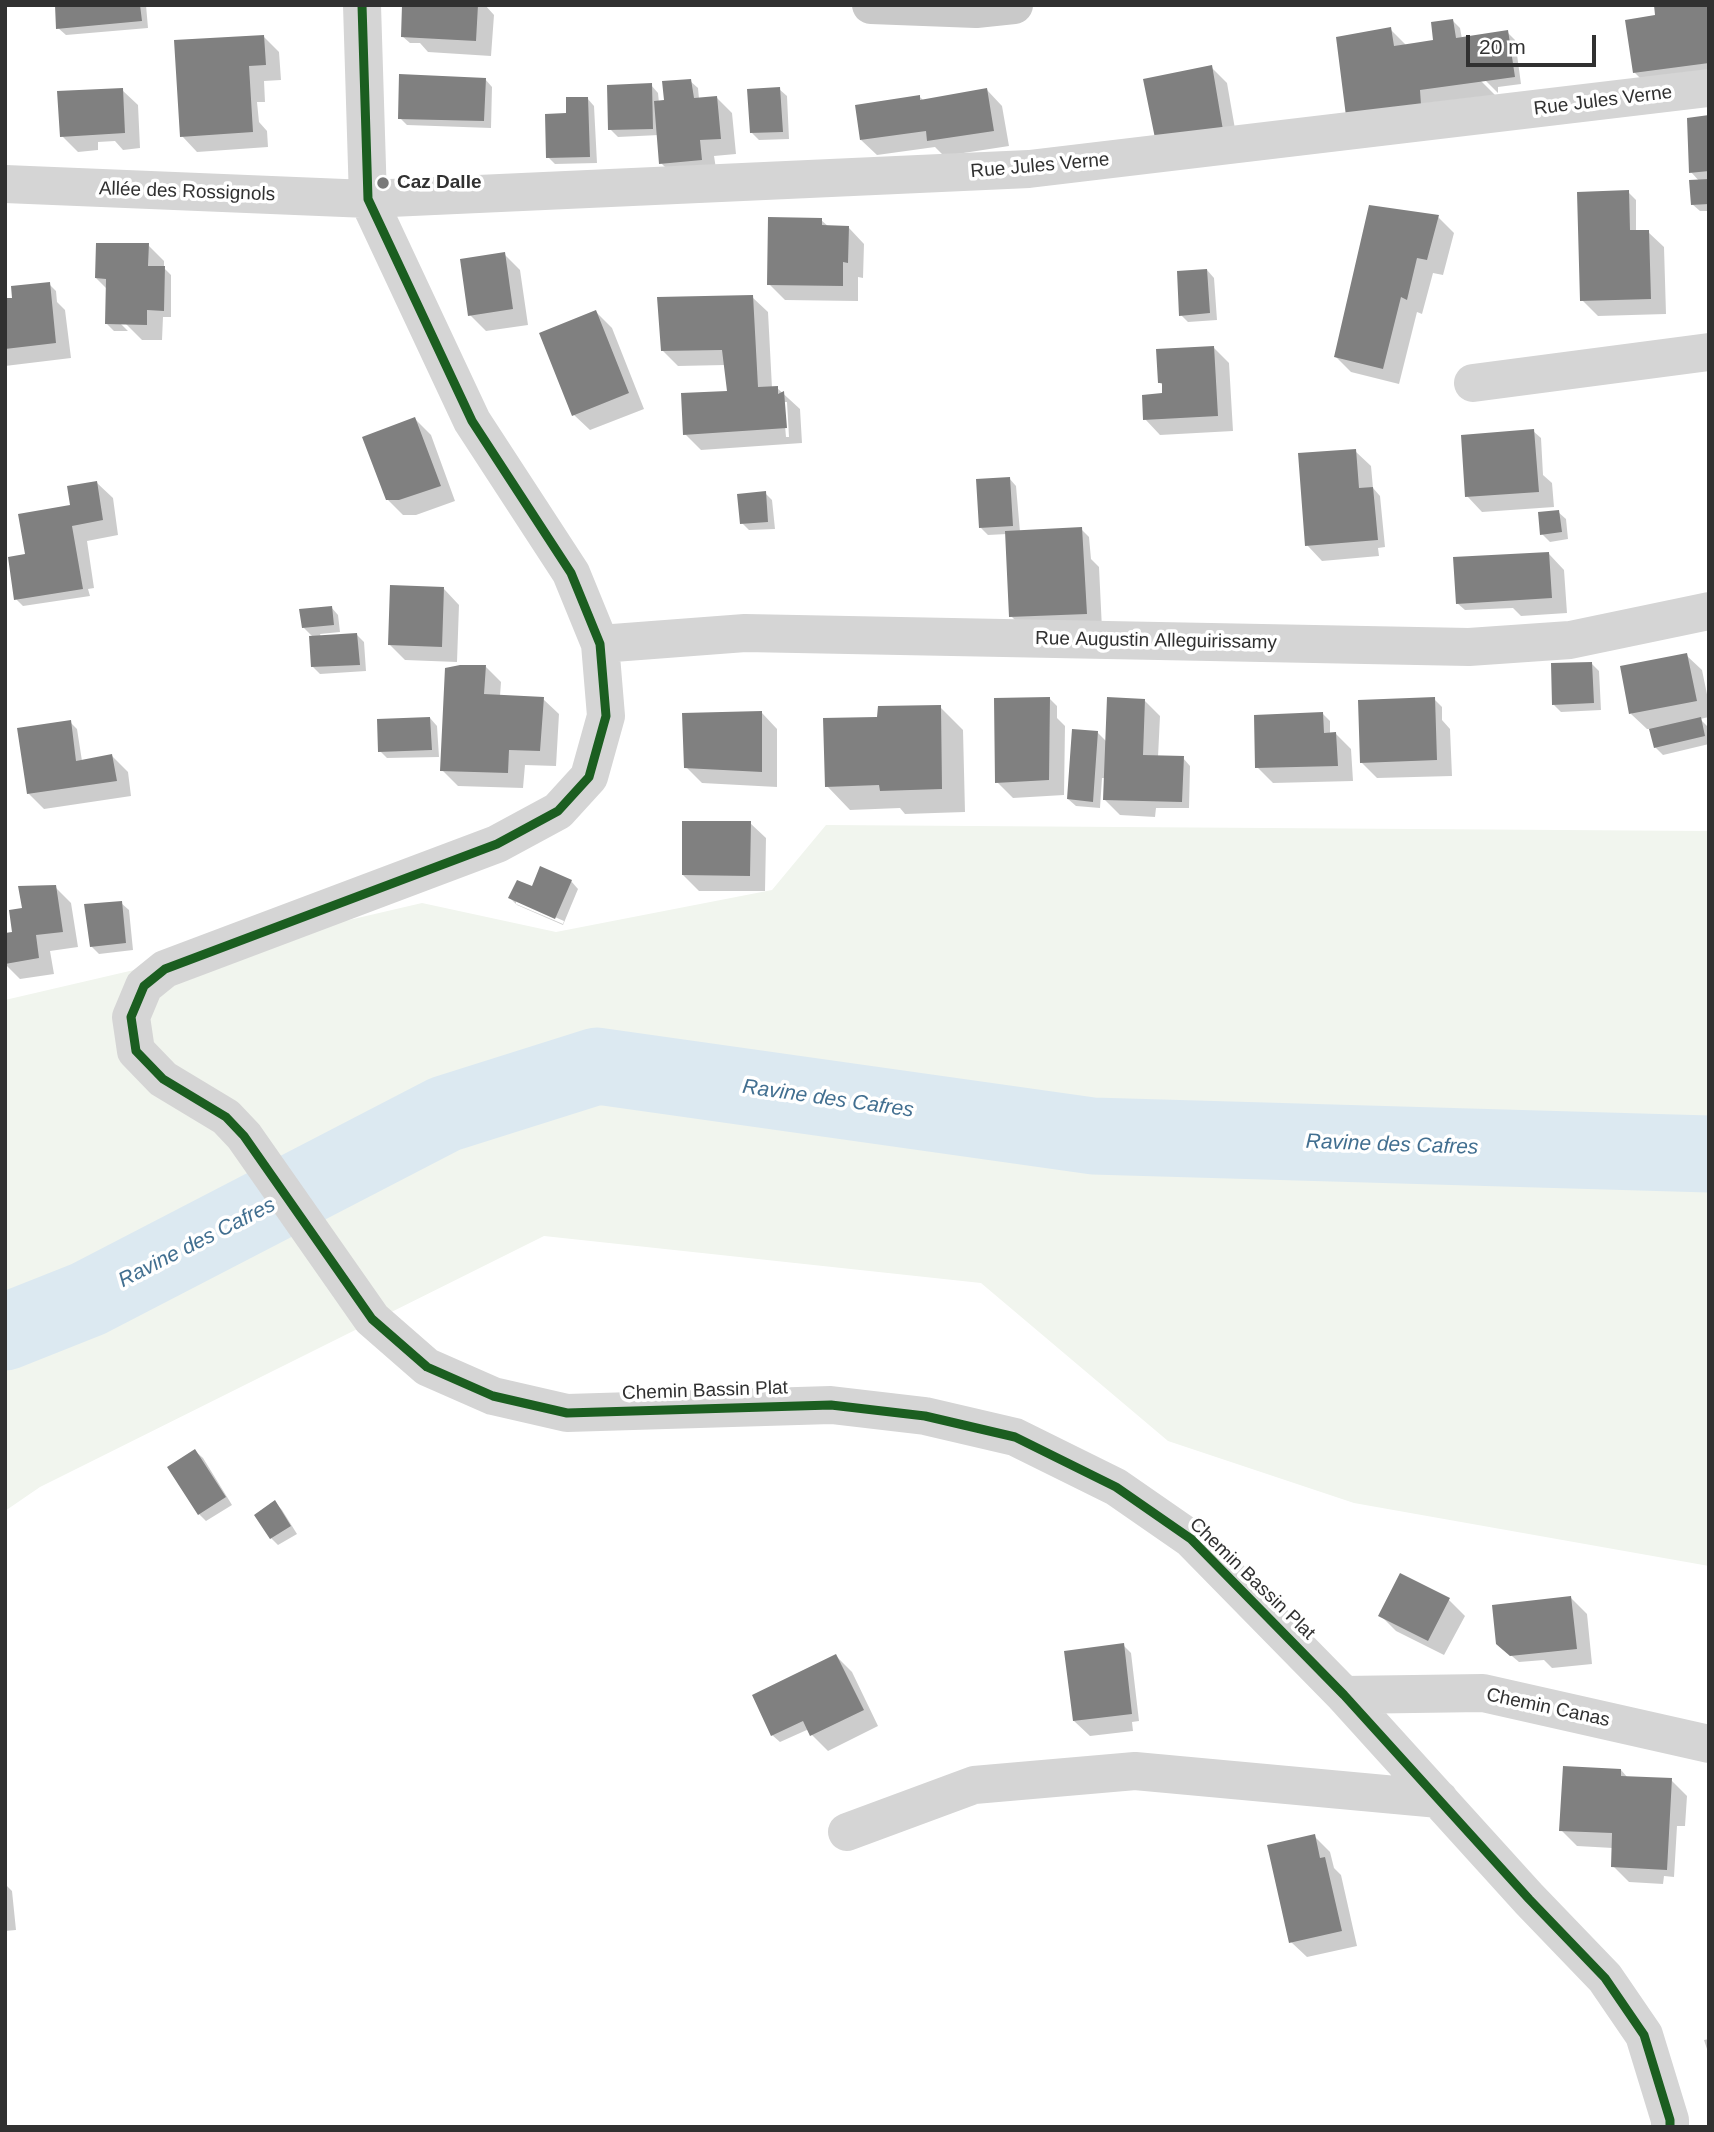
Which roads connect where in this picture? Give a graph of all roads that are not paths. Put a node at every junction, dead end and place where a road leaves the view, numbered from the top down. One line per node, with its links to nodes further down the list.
1 (362, 5): 6 (street)
2 (871, 5): 3 (main road)
3 (1014, 5)
4 (1709, 88): 6 (street, Rue Jules Verne)
5 (5, 184): 6 (street, Allée des Rossignols)
6 (368, 199): 10 (street, Chemin Bassin Plat)
7 (1709, 352): 8 (street)
8 (1473, 383)
9 (1709, 611): 10 (street, Rue Augustin Alleguirissamy)
10 (600, 644): 11 (street, Chemin Bassin Plat)
11 (1344, 1695): 12 (street, Chemin Canas); 13 (street, Chemin Bassin Plat)
12 (1709, 1744)
13 (1439, 1799): 14 (street); 15 (street, Chemin Bassin Plat)
14 (847, 1832)
15 (1670, 2127)

